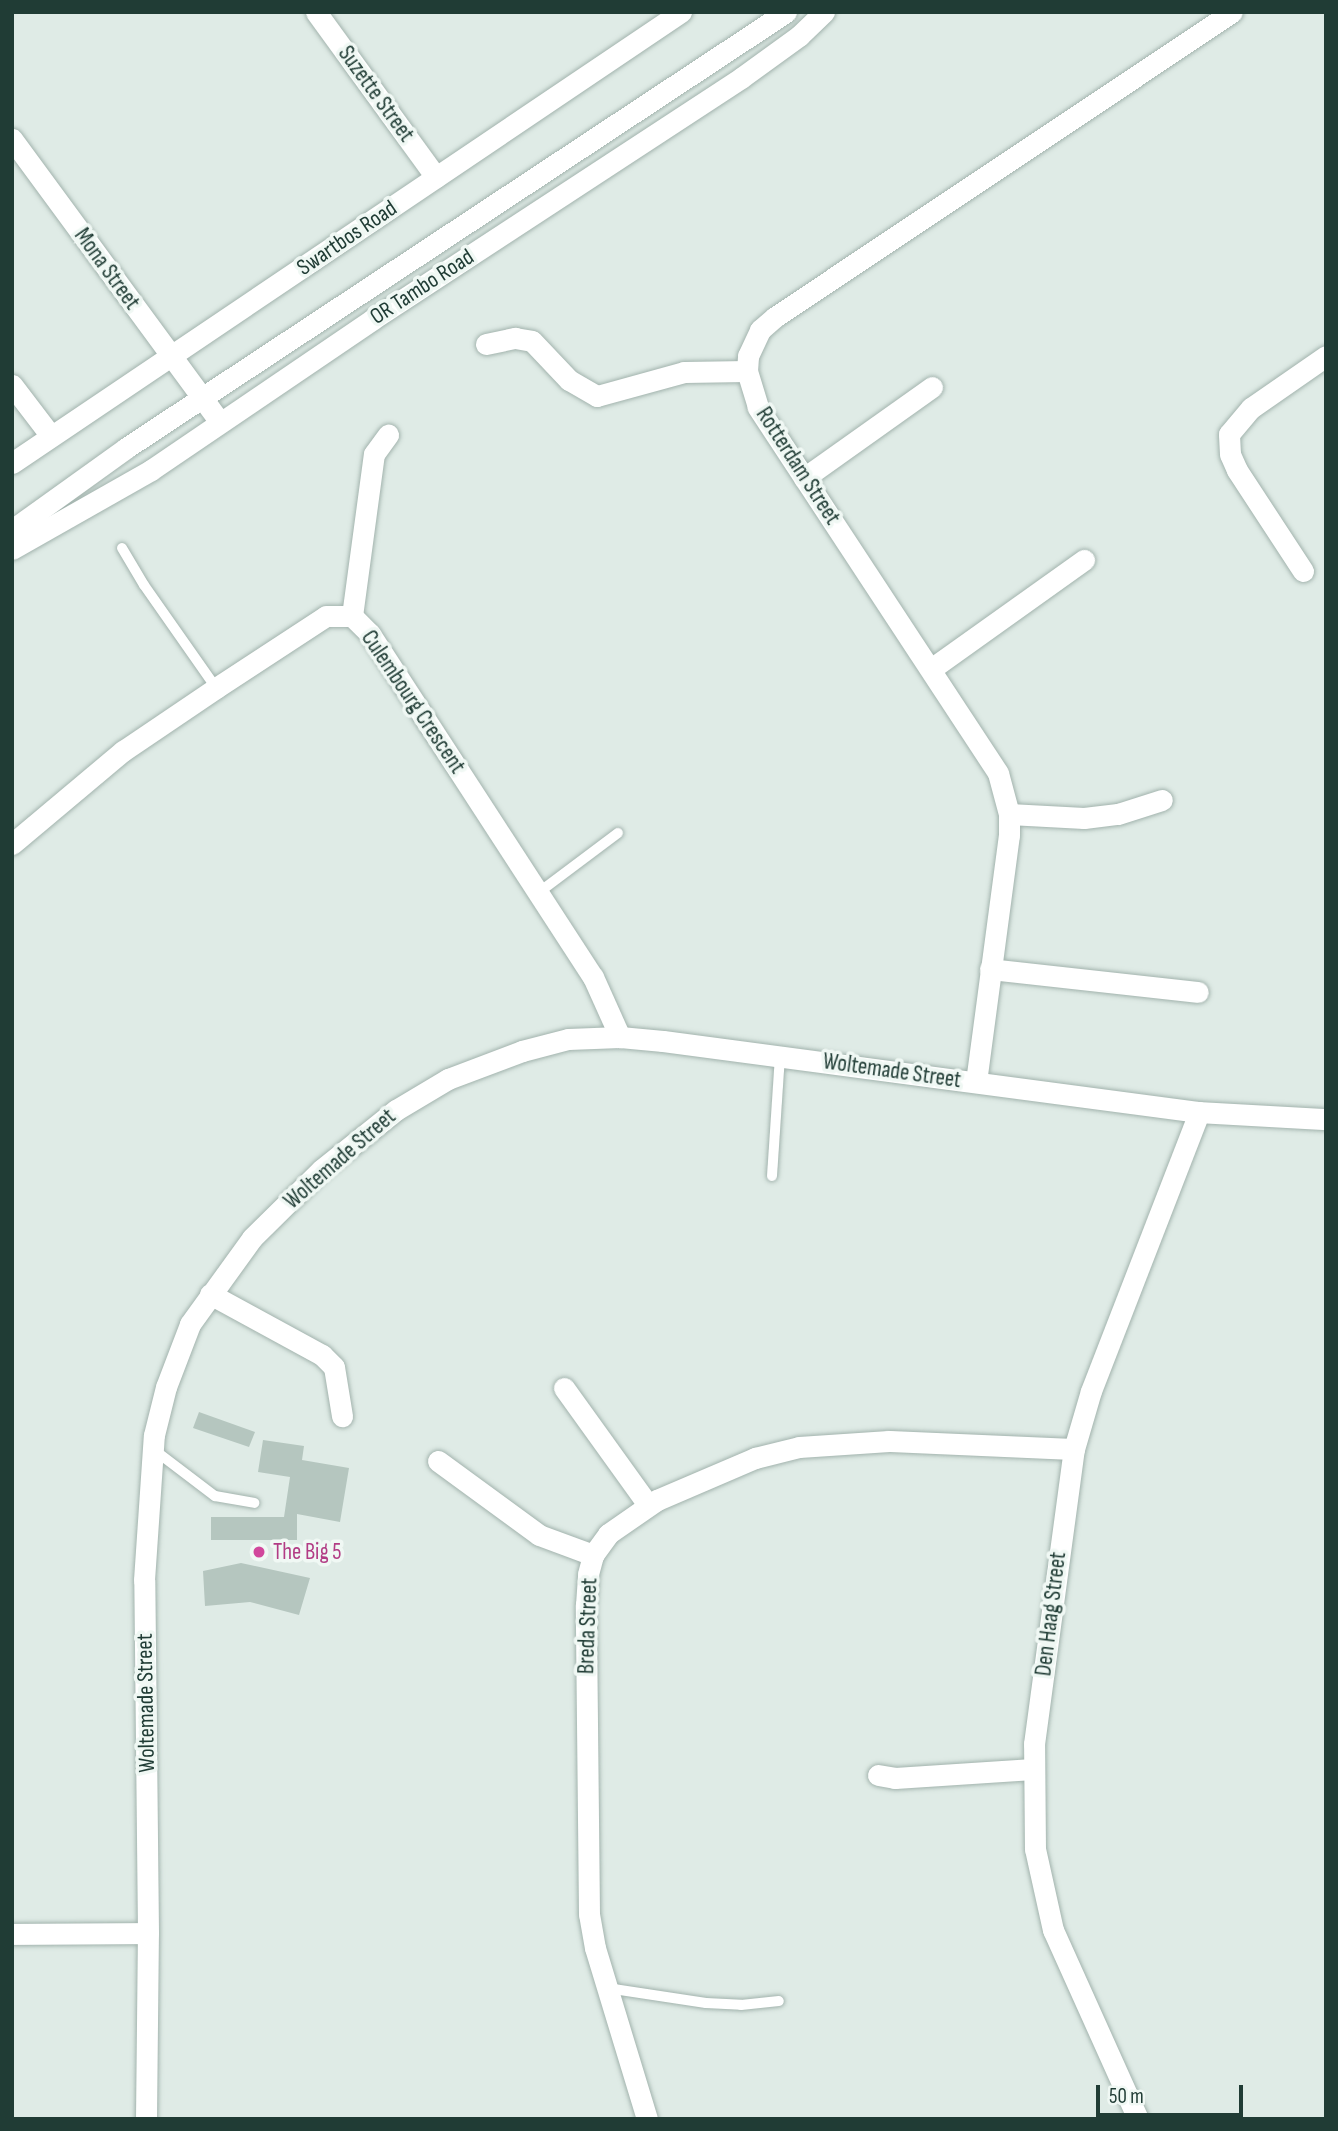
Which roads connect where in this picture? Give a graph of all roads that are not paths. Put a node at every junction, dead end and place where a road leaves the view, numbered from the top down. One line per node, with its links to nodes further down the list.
1 (316, 12): 7 (street, Suzette Street)
2 (681, 12): 7 (street, Swartbos Road)
3 (786, 12): 14 (street, OR Tambo Road)
4 (824, 12): 15 (street, OR Tambo Road)
5 (1232, 12): 11 (street)
6 (12, 139): 9 (street, Mona Street)
7 (436, 177): 9 (street, Swartbos Road)
8 (486, 344): 11 (street)
9 (172, 356): 14 (street, Mona Street); 17 (street, Swartbos Road)
10 (1326, 356): 24 (street)
11 (747, 371): 19 (street, Rotterdam Street)
12 (12, 385): 17 (street)
13 (932, 387): 19 (street)
14 (203, 398): 15 (street, Mona Street); 20 (street, OR Tambo Road)
15 (220, 422): 22 (street, OR Tambo Road)
16 (388, 435): 25 (street)
17 (51, 436): 18 (street, Swartbos Road)
18 (12, 463)
19 (804, 478): 26 (street, Rotterdam Street)
20 (12, 530)
21 (122, 548): 27 (lane)
22 (12, 549)
23 (1084, 560): 26 (street)
24 (1303, 571)
25 (352, 615): 27 (street, Culembourg Crescent); 32 (street, Culembourg Crescent)
26 (931, 669): 29 (street, Rotterdam Street)
27 (216, 688): 31 (street, Culembourg Crescent)
28 (1162, 800): 29 (street)
29 (1009, 814): 33 (street, Rotterdam Street)
30 (618, 833): 32 (lane)
31 (12, 844)
32 (538, 893): 35 (street, Culembourg Crescent)
33 (990, 969): 34 (street); 37 (street, Rotterdam Street)
34 (1198, 992)
35 (620, 1037): 36 (street, Woltemade Street); 41 (street, Woltemade Street)
36 (780, 1055): 37 (street, Woltemade Street); 40 (lane)
37 (976, 1082): 38 (street, Woltemade Street)
38 (1199, 1112): 39 (street, Woltemade Street); 45 (street, Den Haag Street)
39 (1326, 1119)
40 (772, 1176)
41 (210, 1294): 43 (street); 44 (street, Woltemade Street)
42 (564, 1388): 48 (street)
43 (342, 1416)
44 (153, 1449): 47 (lane); 52 (street, Woltemade Street)
45 (1074, 1449): 48 (street, Breda Street); 50 (street, Den Haag Street)
46 (438, 1461): 49 (street)
47 (254, 1503)
48 (648, 1505): 49 (street, Breda Street)
49 (593, 1555): 54 (street, Breda Street)
50 (1033, 1769): 51 (street); 58 (street, Den Haag Street)
51 (878, 1775)
52 (148, 1933): 53 (street); 56 (street, Woltemade Street)
53 (12, 1934)
54 (607, 1988): 55 (lane); 57 (street, Breda Street)
55 (779, 2001)
56 (146, 2119)
57 (647, 2119)
58 (1138, 2119)

